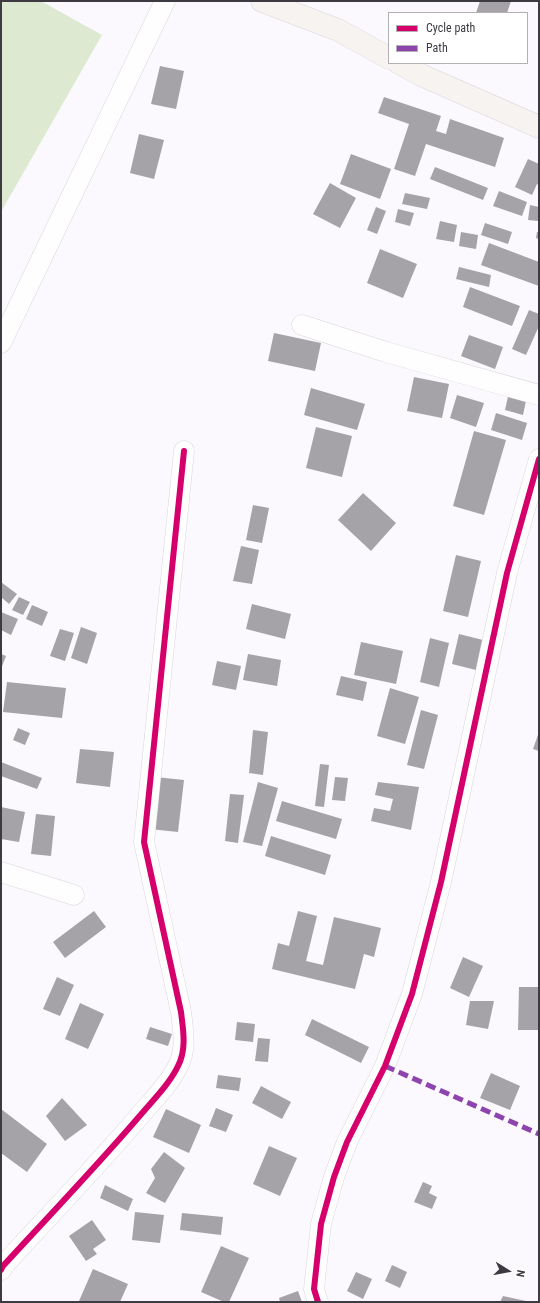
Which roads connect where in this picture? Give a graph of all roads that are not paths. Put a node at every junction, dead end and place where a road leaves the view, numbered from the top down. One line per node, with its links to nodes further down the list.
1 (165, 1): 7 (street)
2 (262, 1): 3 (street)
3 (388, 57)
4 (401, 64): 5 (street)
5 (539, 127)
6 (302, 325): 8 (street)
7 (1, 343)
8 (539, 395)
9 (184, 451): 13 (street)
10 (539, 459): 14 (street)
11 (1, 872): 12 (street)
12 (74, 894)
13 (1, 1270)
14 (318, 1302)

